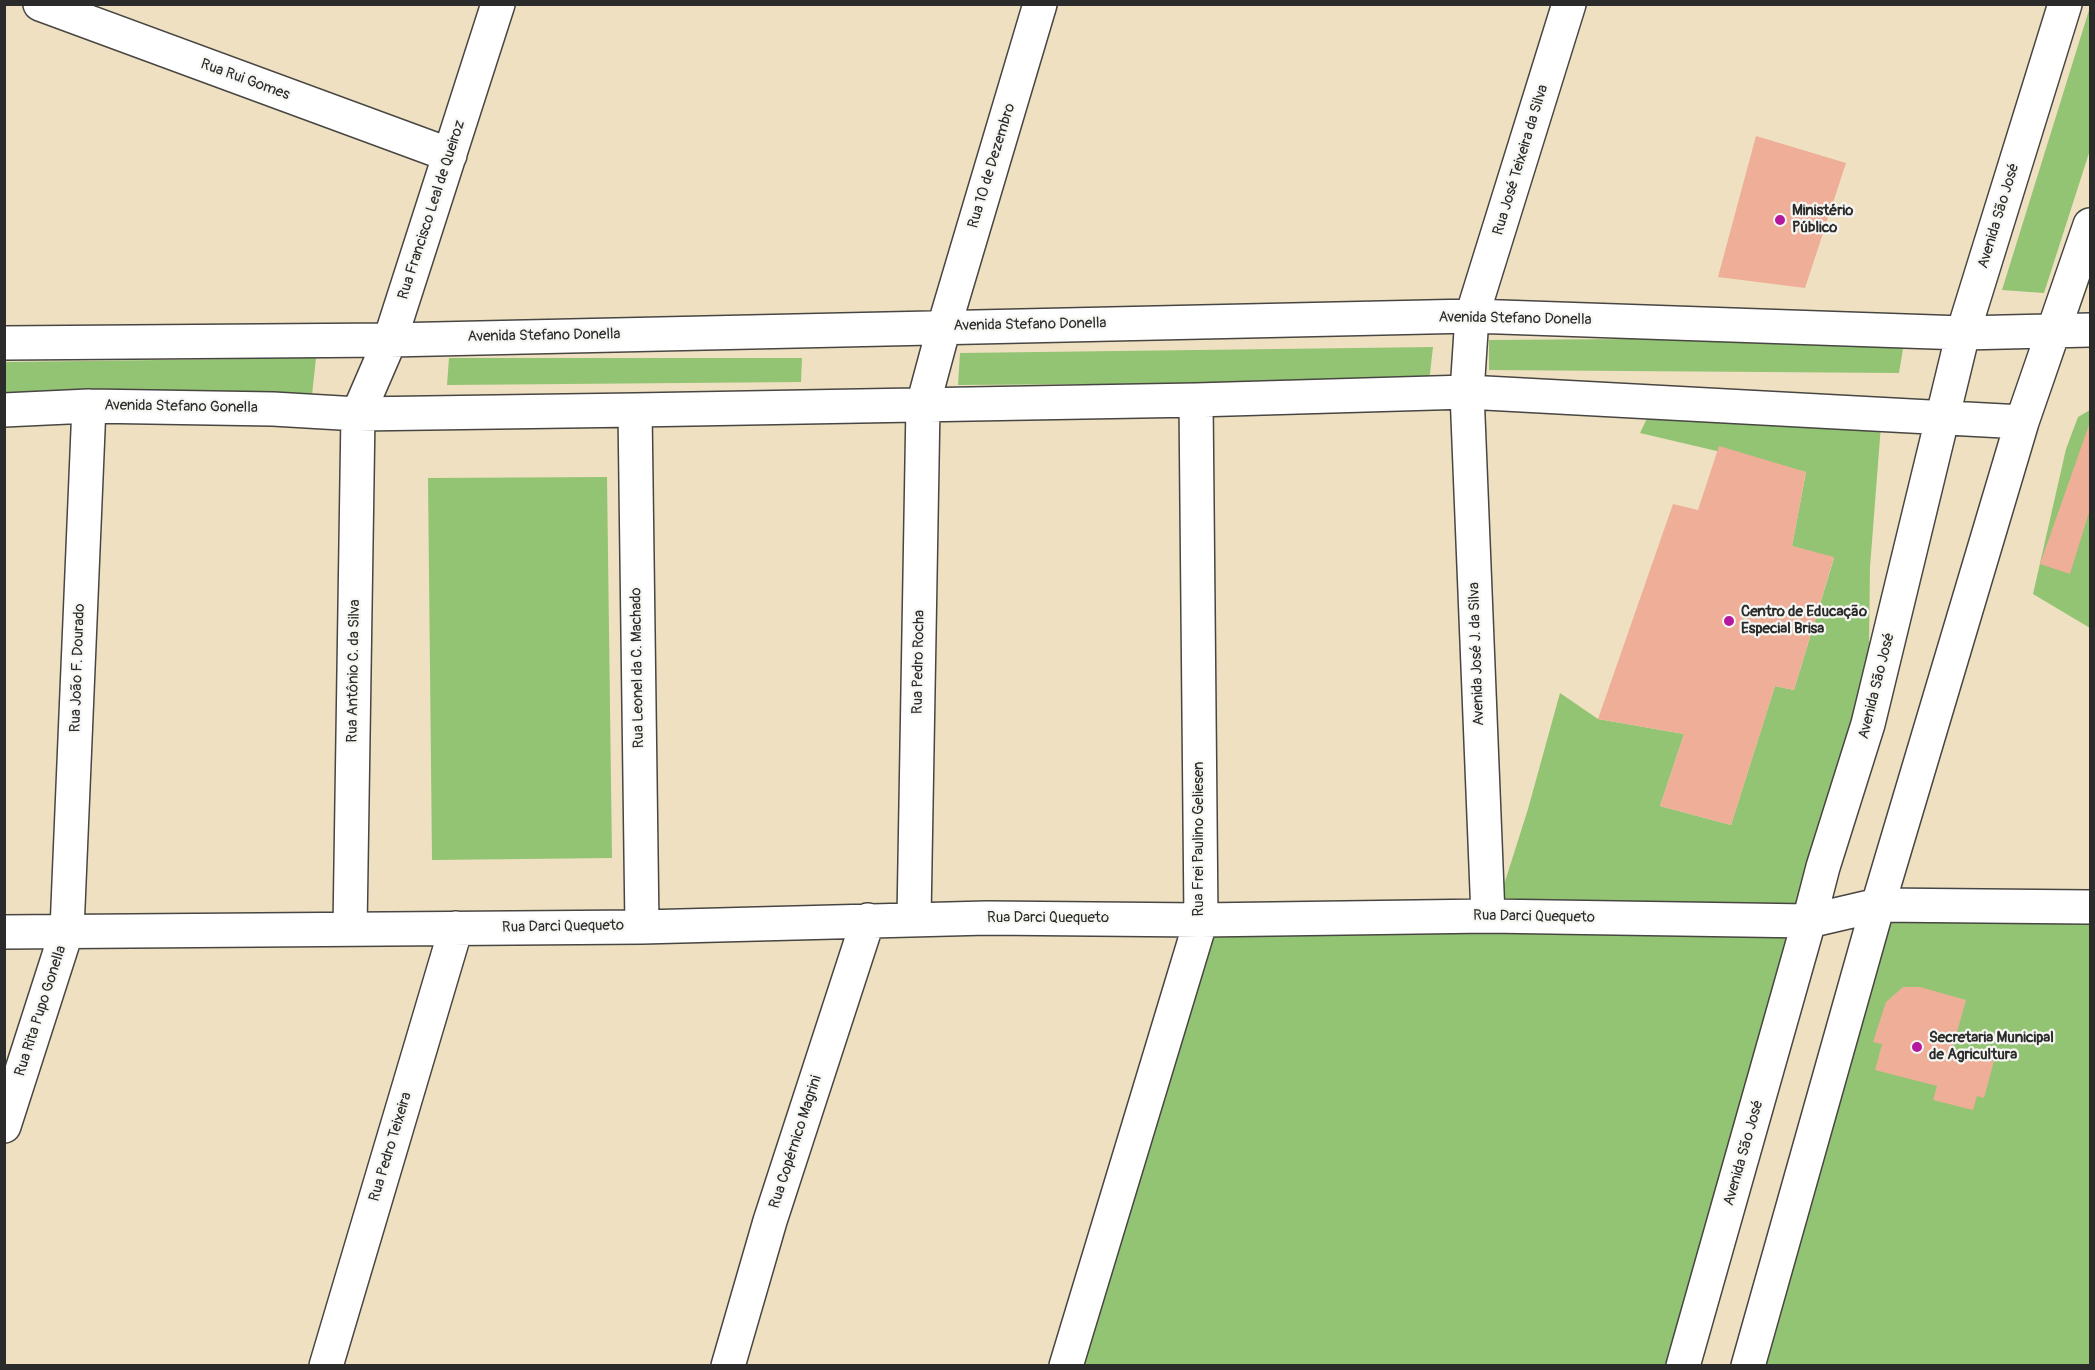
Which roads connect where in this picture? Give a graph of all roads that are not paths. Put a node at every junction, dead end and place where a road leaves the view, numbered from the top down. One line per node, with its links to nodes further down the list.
1 (40, 4): 6 (street, Rua Rui Gomes)
2 (498, 4): 6 (street, Rua Francisco Leal de Queiroz)
3 (1040, 4): 9 (street, Rua 10 de Dezembro)
4 (1569, 4): 8 (street, Rua José Teixeira da Silva)
5 (2065, 4): 12 (street, Avenida São José)
6 (450, 155): 13 (street, Rua Francisco Leal de Queiroz)
7 (2091, 225): 10 (street)
8 (1472, 316): 9 (street, Avenida Stefano Donella); 12 (street, Avenida Stefano Donella); 15 (street, Rua José Teixeira da Silva)
9 (944, 327): 13 (street, Avenida Stefano Donella); 17 (street, Rua 10 de Dezembro)
10 (2054, 330): 11 (street, Avenida Stefano Donella); 12 (street, Avenida Stefano Donella); 23 (street)
11 (2091, 330)
12 (1963, 333): 22 (street, Avenida São José)
13 (390, 340): 14 (street, Avenida Stefano Donella); 21 (street, Rua Francisco Leal de Queiroz)
14 (4, 343)
15 (1467, 392): 16 (street); 22 (street); 26 (street, Avenida José J. da Silva)
16 (1196, 400): 17 (street); 29 (street, Rua Frei Paulino Geliesen)
17 (923, 405): 20 (street); 27 (street, Rua Pedro Rocha)
18 (89, 406): 19 (street, Avenida Stefano Gonella); 21 (street, Avenida Stefano Gonella); 34 (street, Rua João F. Dourado)
19 (4, 410)
20 (635, 410): 21 (street); 31 (street, Rua Leonel da C. Machado)
21 (358, 414): 33 (street, Rua Antônio C. da Silva)
22 (1942, 417): 23 (street); 30 (street, Avenida São José)
23 (2022, 422): 24 (street)
24 (1878, 905): 25 (street, Rua Darci Quequeto); 30 (street, Rua Darci Quequeto); 41 (street)
25 (2091, 907)
26 (1488, 916): 29 (street, Rua Darci Quequeto); 30 (street, Rua Darci Quequeto)
27 (914, 918): 28 (street, Rua Darci Quequeto); 29 (street, Rua Darci Quequeto)
28 (868, 920): 31 (street, Rua Darci Quequeto); 38 (street, Rua Copérnico Magrini)
29 (1201, 920): 39 (street, Rua Frei Paulino Geliesen)
30 (1809, 921): 40 (street, Avenida São José)
31 (642, 927): 32 (street, Rua Darci Quequeto)
32 (456, 928): 33 (street, Rua Darci Quequeto); 37 (street, Rua Pedro Teixeira)
33 (350, 929): 34 (street, Rua Darci Quequeto)
34 (67, 930): 35 (street, Rua Darci Quequeto); 36 (street, Rua Rita Pupo Gonella)
35 (4, 932)
36 (4, 1126)
37 (326, 1365)
38 (728, 1365)
39 (1066, 1365)
40 (1683, 1365)
41 (1748, 1365)

